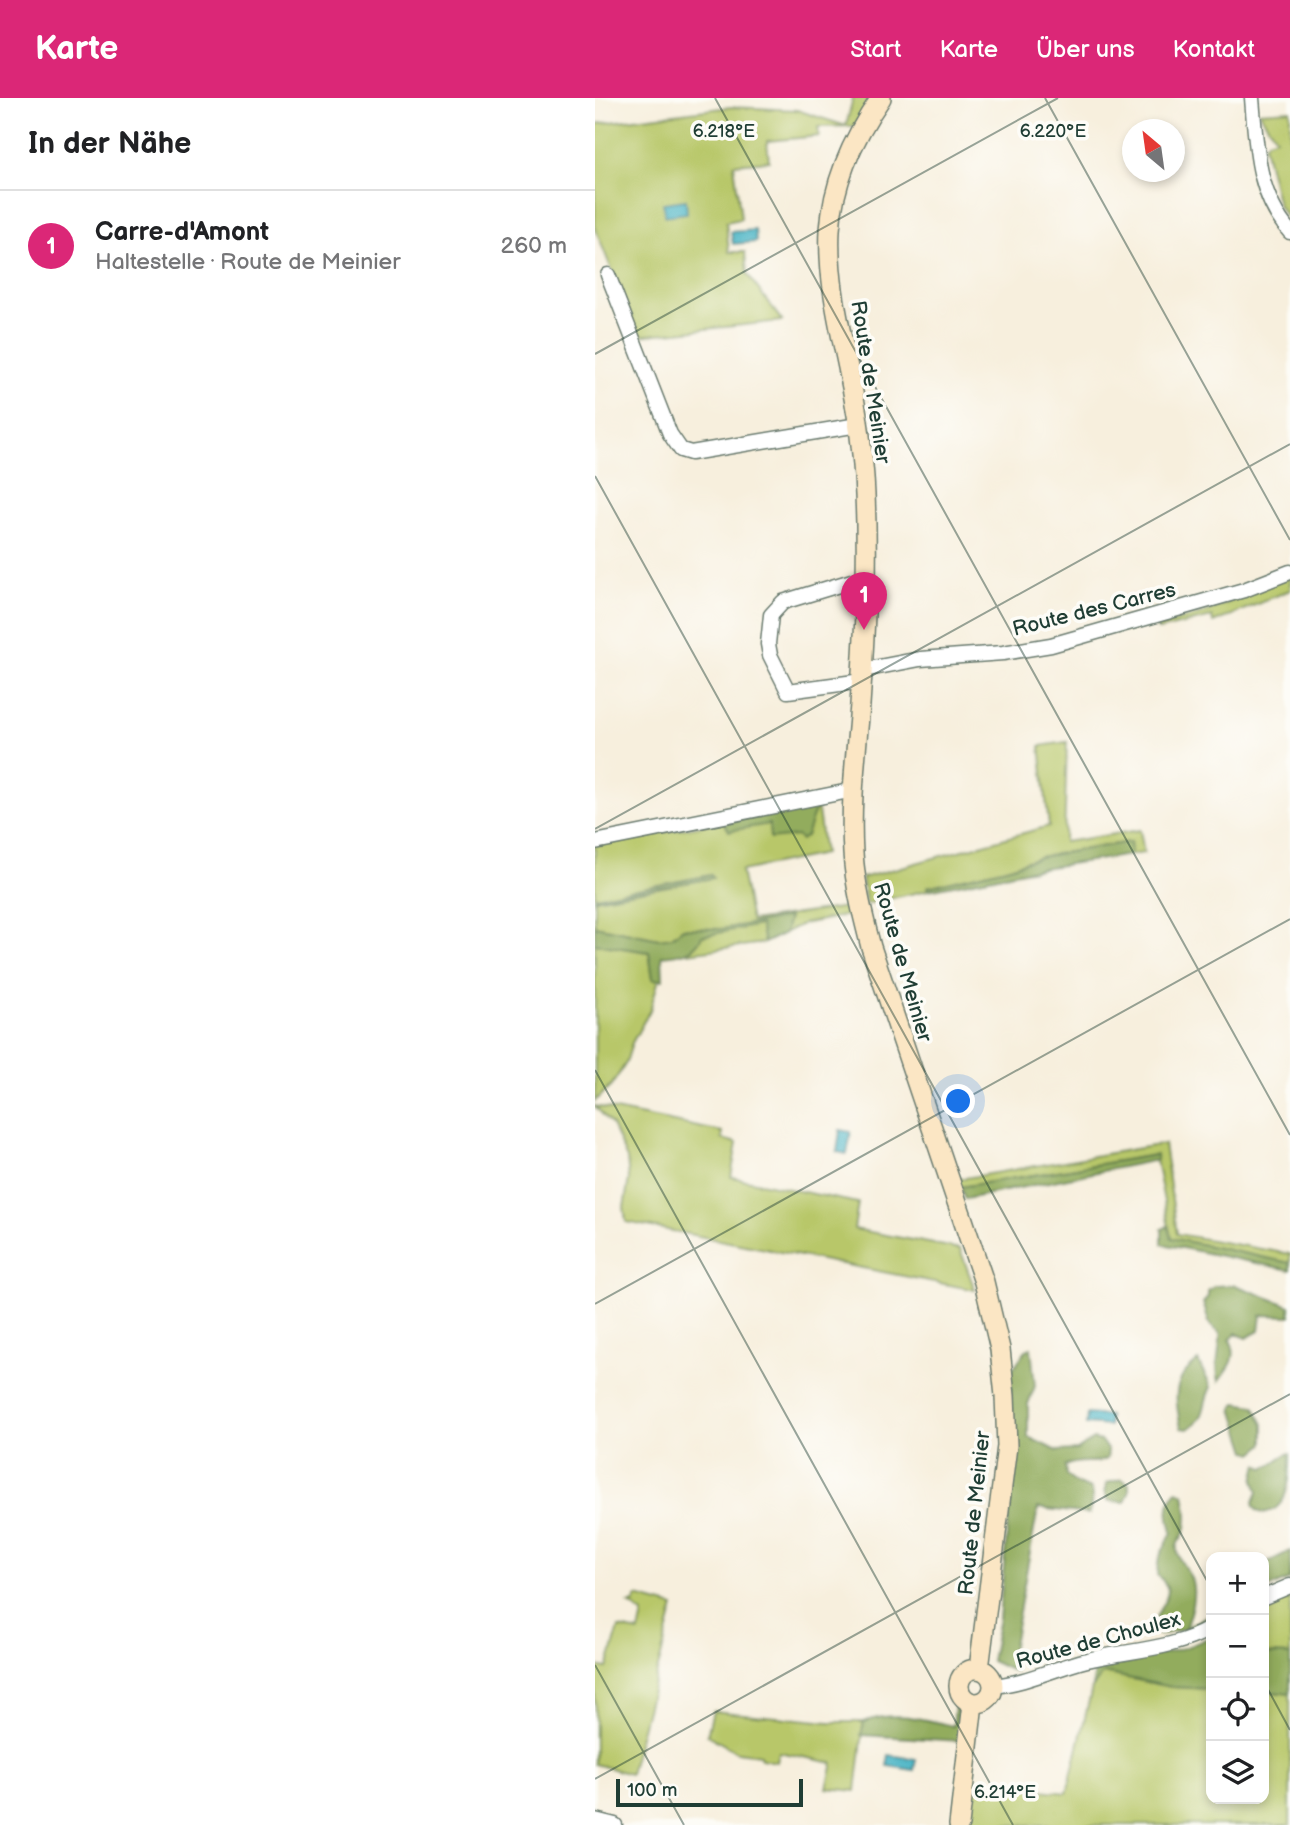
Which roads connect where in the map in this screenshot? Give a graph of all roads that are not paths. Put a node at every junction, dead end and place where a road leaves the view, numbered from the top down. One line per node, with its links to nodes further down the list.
1 (881, 98): 5 (street, Route de Meinier)
2 (1252, 98): 3 (street)
3 (1290, 232)
4 (608, 275): 5 (street)
5 (858, 425): 7 (street, Route de Meinier)
6 (1290, 572): 8 (street, Route des Carres)
7 (865, 577): 8 (street, Route de Meinier); 8 (street, Route des Carres)
8 (862, 675): 9 (street, Route de Meinier)
9 (854, 790): 10 (street); 14 (street, Route de Meinier)
10 (595, 842)
11 (1290, 1586): 12 (street)
12 (1269, 1595)
13 (1206, 1630): 15 (street, Route de Choulex)
14 (979, 1669): 15 (street); 16 (street)
15 (993, 1686): 16 (street)
16 (973, 1703): 19 (street)
17 (595, 1819): 18 (street)
18 (615, 1825)
19 (959, 1825)

